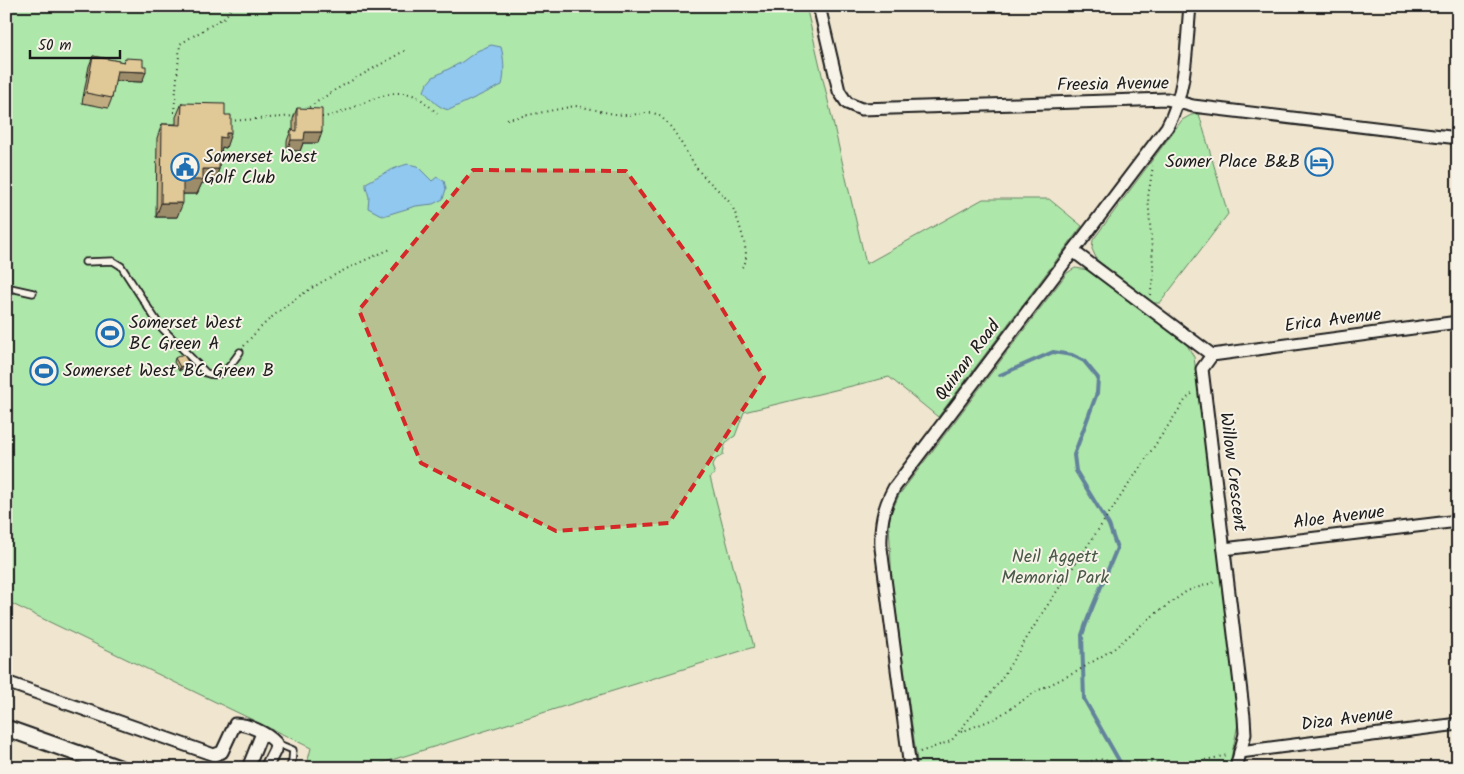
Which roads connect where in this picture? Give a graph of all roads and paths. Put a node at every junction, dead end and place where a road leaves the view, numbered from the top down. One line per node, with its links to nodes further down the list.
1 (233, 6): 7 (path)
2 (819, 6): 5 (street, Freesia Avenue)
3 (1190, 6): 5 (street, Quinan Road)
4 (406, 50): 6 (path)
5 (1178, 102): 13 (street, Freesia Avenue); 14 (street, Quinan Road)
6 (304, 111)
7 (182, 112)
8 (300, 115): 12 (path)
9 (439, 115): 10 (path)
10 (316, 116)
11 (507, 119): 18 (path)
12 (228, 121)
13 (1458, 138)
14 (1147, 153): 16 (street, Quinan Road); 21 (path)
15 (391, 249): 23 (path)
16 (1073, 251): 21 (street); 36 (street, Quinan Road)
17 (85, 262): 23 (lane)
18 (742, 267)
19 (6, 287): 20 (lane)
20 (34, 292)
21 (1147, 307): 24 (street)
22 (1458, 322): 24 (street, Erica Avenue)
23 (240, 352)
24 (1212, 355): 25 (street, Willow Crescent)
25 (1204, 383): 27 (street, Willow Crescent); 32 (path)
26 (1458, 521): 27 (street, Aloe Avenue)
27 (1224, 549): 28 (street, Willow Crescent)
28 (1227, 578): 32 (path); 35 (street, Willow Crescent)
29 (6, 682): 33 (street)
30 (1458, 724): 35 (street, Diza Avenue)
31 (6, 728): 37 (street)
32 (958, 732): 36 (path)
33 (262, 733): 34 (street); 38 (street)
34 (276, 743): 40 (street); 41 (lane)
35 (1240, 752): 42 (path); 43 (street, Willow Crescent)
36 (910, 763)
37 (101, 765): 39 (street)
38 (250, 767)
39 (119, 768)
40 (266, 768)
41 (289, 768)
42 (1067, 768)
43 (1236, 768)

